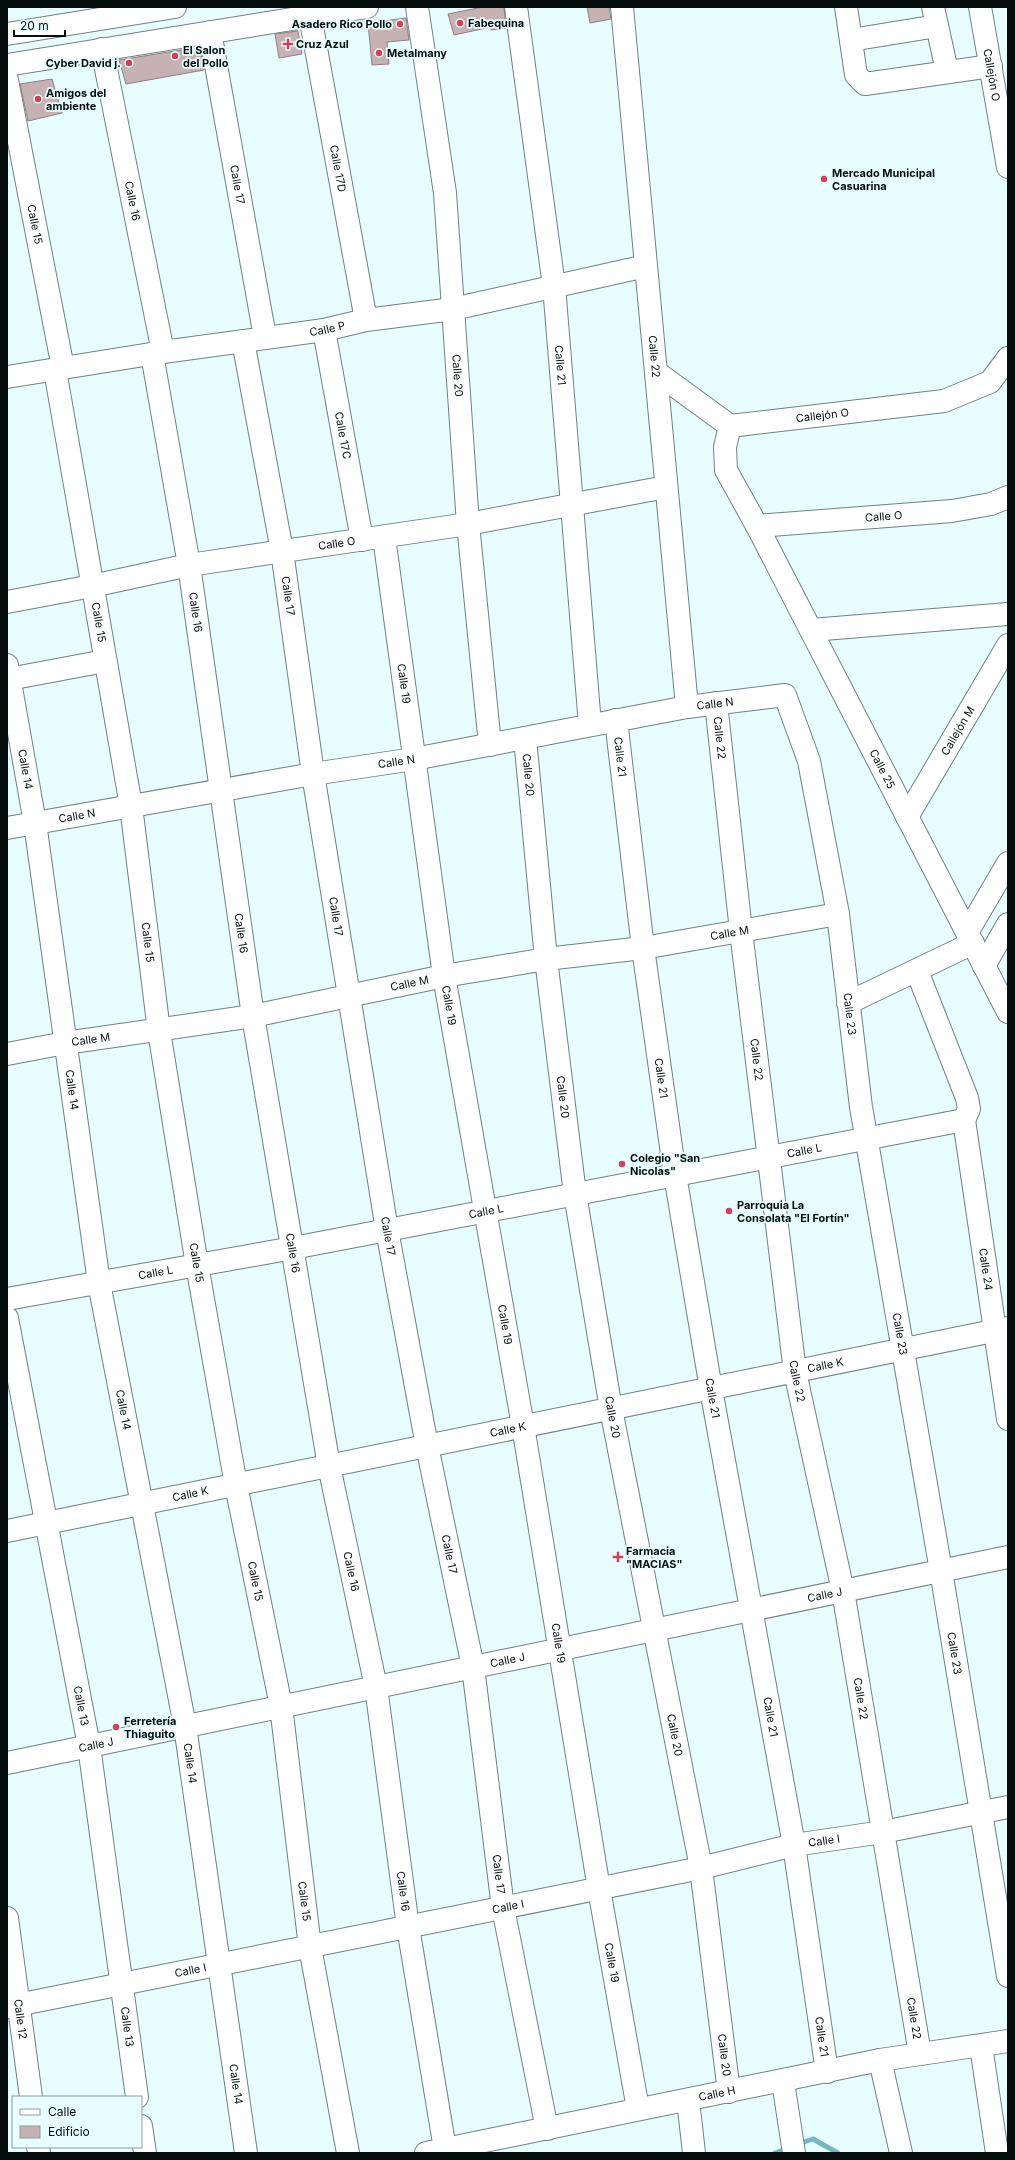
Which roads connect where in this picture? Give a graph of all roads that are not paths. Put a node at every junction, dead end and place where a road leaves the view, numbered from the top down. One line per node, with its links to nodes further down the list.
1 (175, 7): 8 (street)
2 (368, 7): 9 (street)
3 (417, 7): 23 (street, Calle 20)
4 (516, 7): 22 (street, Calle 21)
5 (622, 7): 21 (street, Calle 22)
6 (846, 7): 13 (street)
7 (980, 7): 16 (street, Callejón O)
8 (96, 13): 12 (street)
9 (310, 16): 11 (street); 24 (street, Calle 17D)
10 (935, 16): 13 (street); 17 (street)
11 (210, 32): 14 (street); 26 (street, Calle 17)
12 (7, 34)
13 (851, 40): 17 (street)
14 (102, 50): 15 (street); 28 (street, Calle 16)
15 (7, 65)
16 (991, 66): 17 (street); 19 (street, Callejón O)
17 (947, 71)
18 (7, 80): 30 (street, Calle 15)
19 (1006, 143): 20 (street, Callejón O)
20 (1008, 167)
21 (646, 266): 22 (street, Calle P); 31 (street, Calle 22)
22 (554, 286): 23 (street, Calle P); 36 (street, Calle 21)
23 (454, 309): 24 (street, Calle P); 37 (street, Calle 20)
24 (366, 320): 25 (street, Calle P)
25 (324, 330): 26 (street, Calle P); 40 (street, Calle 17C)
26 (265, 337): 27 (street, Calle P)
27 (243, 341): 28 (street, Calle P); 41 (street, Calle 17)
28 (157, 353): 30 (street, Calle P); 42 (street, Calle 16)
29 (1008, 358): 33 (street, Callejón O)
30 (59, 369): 32 (street, Calle P); 43 (street, Calle 15)
31 (656, 372): 33 (street); 34 (street, Calle 22)
32 (7, 377)
33 (730, 426): 38 (street)
34 (666, 487): 36 (street, Calle O); 52 (street, Calle 22)
35 (1008, 497): 38 (street, Calle O)
36 (572, 505): 37 (street, Calle O); 54 (street, Calle 21)
37 (468, 524): 39 (street, Calle O); 56 (street, Calle 20)
38 (757, 526): 46 (street, Calle 25)
39 (384, 537): 40 (street, Calle O); 57 (street, Calle 19)
40 (362, 540): 41 (street, Calle O)
41 (282, 551): 42 (street, Calle O); 58 (street, Calle 17)
42 (189, 565): 43 (street, Calle O); 59 (street, Calle 16)
43 (92, 586): 44 (street, Calle O); 48 (street, Calle 15)
44 (7, 602)
45 (1008, 614): 46 (street)
46 (811, 630): 61 (street, Calle 25)
47 (1008, 645): 61 (street, Callejón M)
48 (106, 661): 49 (street); 60 (street, Calle 15)
49 (8, 672): 62 (street, Calle 14)
50 (785, 695): 51 (street, Calle N); 65 (street, Calle 23)
51 (716, 703): 52 (street, Calle N); 67 (street, Calle 22)
52 (687, 707): 53 (street, Calle N)
53 (616, 720): 54 (street, Calle N); 69 (street, Calle 21)
54 (590, 725): 55 (street, Calle N)
55 (525, 738): 56 (street, Calle N); 70 (street, Calle 20)
56 (490, 745): 57 (street, Calle N)
57 (414, 759): 58 (street, Calle N); 73 (street, Calle 19)
58 (313, 774): 59 (street, Calle N); 74 (street, Calle 17)
59 (222, 790): 60 (street, Calle N); 77 (street, Calle 16)
60 (131, 806): 62 (street, Calle N); 78 (street, Calle 15)
61 (907, 817): 68 (street, Calle 25)
62 (35, 823): 63 (street, Calle N); 79 (street, Calle 14)
63 (7, 828)
64 (1008, 863): 68 (street)
65 (838, 914): 67 (street, Calle M); 75 (street, Calle 23)
66 (1008, 924): 71 (street)
67 (741, 931): 69 (street, Calle M); 83 (street, Calle 22)
68 (970, 937): 71 (street, Calle 25); 72 (street)
69 (643, 948): 70 (street, Calle M); 84 (street, Calle 21)
70 (546, 959): 73 (street, Calle M); 85 (street, Calle 20)
71 (984, 966): 76 (street, Calle 25)
72 (917, 971): 75 (street); 81 (street)
73 (444, 976): 74 (street, Calle M); 86 (street, Calle 19)
74 (349, 997): 77 (street, Calle M); 87 (street, Calle 17)
75 (848, 1003): 82 (street, Calle 23)
76 (1008, 1012)
77 (253, 1016): 78 (street, Calle M); 88 (street, Calle 16)
78 (159, 1031): 79 (street, Calle M); 89 (street, Calle 15)
79 (65, 1044): 80 (street, Calle M); 90 (street, Calle 14)
80 (7, 1054)
81 (964, 1120): 82 (street, Calle L); 93 (street, Calle 24)
82 (866, 1138): 83 (street, Calle L); 94 (street, Calle 23)
83 (768, 1157): 84 (street, Calle L); 95 (street, Calle 22)
84 (675, 1175): 85 (street, Calle L); 96 (street, Calle 21)
85 (575, 1194): 86 (street, Calle L); 97 (street, Calle 20)
86 (484, 1212): 87 (street, Calle L); 99 (street, Calle 19)
87 (387, 1230): 88 (street, Calle L); 100 (street, Calle 17)
88 (293, 1248): 89 (street, Calle L); 101 (street, Calle 16)
89 (197, 1265): 90 (street, Calle L); 102 (street, Calle 15)
90 (100, 1283): 91 (street, Calle L); 103 (street, Calle 14)
91 (7, 1299)
92 (7, 1318): 104 (street, Calle 13)
93 (1001, 1330): 94 (street, Calle K); 98 (street, Calle 24)
94 (903, 1350): 95 (street, Calle K); 107 (street, Calle 23)
95 (794, 1372): 96 (street, Calle K); 108 (street, Calle 22)
96 (711, 1389): 97 (street, Calle K); 109 (street, Calle 21)
97 (611, 1408): 99 (street, Calle K); 110 (street, Calle 20)
98 (1008, 1419)
99 (523, 1426): 100 (street, Calle K); 111 (street, Calle 19)
100 (427, 1446): 101 (street, Calle K); 112 (street, Calle 17)
101 (329, 1466): 102 (street, Calle K); 113 (street, Calle 16)
102 (236, 1484): 103 (street, Calle K); 114 (street, Calle 15)
103 (142, 1503): 104 (street, Calle K); 115 (street, Calle 14)
104 (46, 1523): 105 (street, Calle K); 116 (street, Calle 13)
105 (7, 1531)
106 (1008, 1557): 107 (street, Calle J)
107 (941, 1571): 108 (street, Calle J); 119 (street, Calle 23)
108 (843, 1591): 109 (street, Calle J); 120 (street, Calle 22)
109 (750, 1610): 110 (street, Calle J); 121 (street, Calle 21)
110 (654, 1630): 111 (street, Calle J); 122 (street, Calle 20)
111 (560, 1649): 112 (street, Calle J); 123 (street, Calle 19)
112 (473, 1667): 113 (street, Calle J); 124 (street, Calle 17)
113 (376, 1687): 114 (street, Calle J); 126 (street, Calle 16)
114 (281, 1706): 115 (street, Calle J); 127 (street, Calle 15)
115 (185, 1726): 116 (street, Calle J); 128 (street, Calle 14)
116 (89, 1746): 117 (street, Calle J); 130 (street, Calle 13)
117 (7, 1763)
118 (1008, 1807): 119 (street, Calle I)
119 (981, 1812): 120 (street, Calle I); 129 (street, Calle 23)
120 (883, 1832): 121 (street, Calle I); 134 (street, Calle 22)
121 (794, 1845): 122 (street, Calle I); 136 (street, Calle 21)
122 (701, 1868): 123 (street, Calle I); 138 (street, Calle 20)
123 (598, 1889): 124 (street, Calle I); 142 (street, Calle 19)
124 (503, 1908): 126 (street, Calle I); 143 (street, Calle 17)
125 (7, 1918): 131 (street, Calle 12)
126 (408, 1927): 127 (street, Calle I); 147 (street, Calle 16)
127 (310, 1947): 128 (street, Calle I); 150 (street, Calle 15)
128 (218, 1965): 130 (street, Calle I); 149 (street, Calle 14)
129 (1008, 1976)
130 (121, 1984): 131 (street, Calle I); 140 (street, Calle 13)
131 (13, 2006): 139 (street, Calle 12)
132 (1008, 2041): 133 (street, Calle H)
133 (981, 2046): 134 (street, Calle H); 153 (street)
134 (920, 2054): 135 (street, Calle H)
135 (880, 2060): 136 (street, Calle H); 152 (street)
136 (827, 2072): 137 (street, Calle H)
137 (782, 2082): 138 (street, Calle H); 146 (street)
138 (729, 2092): 141 (street, Calle H)
139 (31, 2096)
140 (137, 2096)
141 (688, 2100): 142 (street, Calle H); 151 (street)
142 (638, 2109): 143 (street, Calle H)
143 (547, 2129): 145 (street, Calle H)
144 (142, 2133): 148 (street)
145 (491, 2147): 147 (street, Calle H)
146 (793, 2148)
147 (436, 2151)
148 (145, 2153)
149 (246, 2153)
150 (348, 2153)
151 (694, 2153)
152 (901, 2153)
153 (997, 2153)

